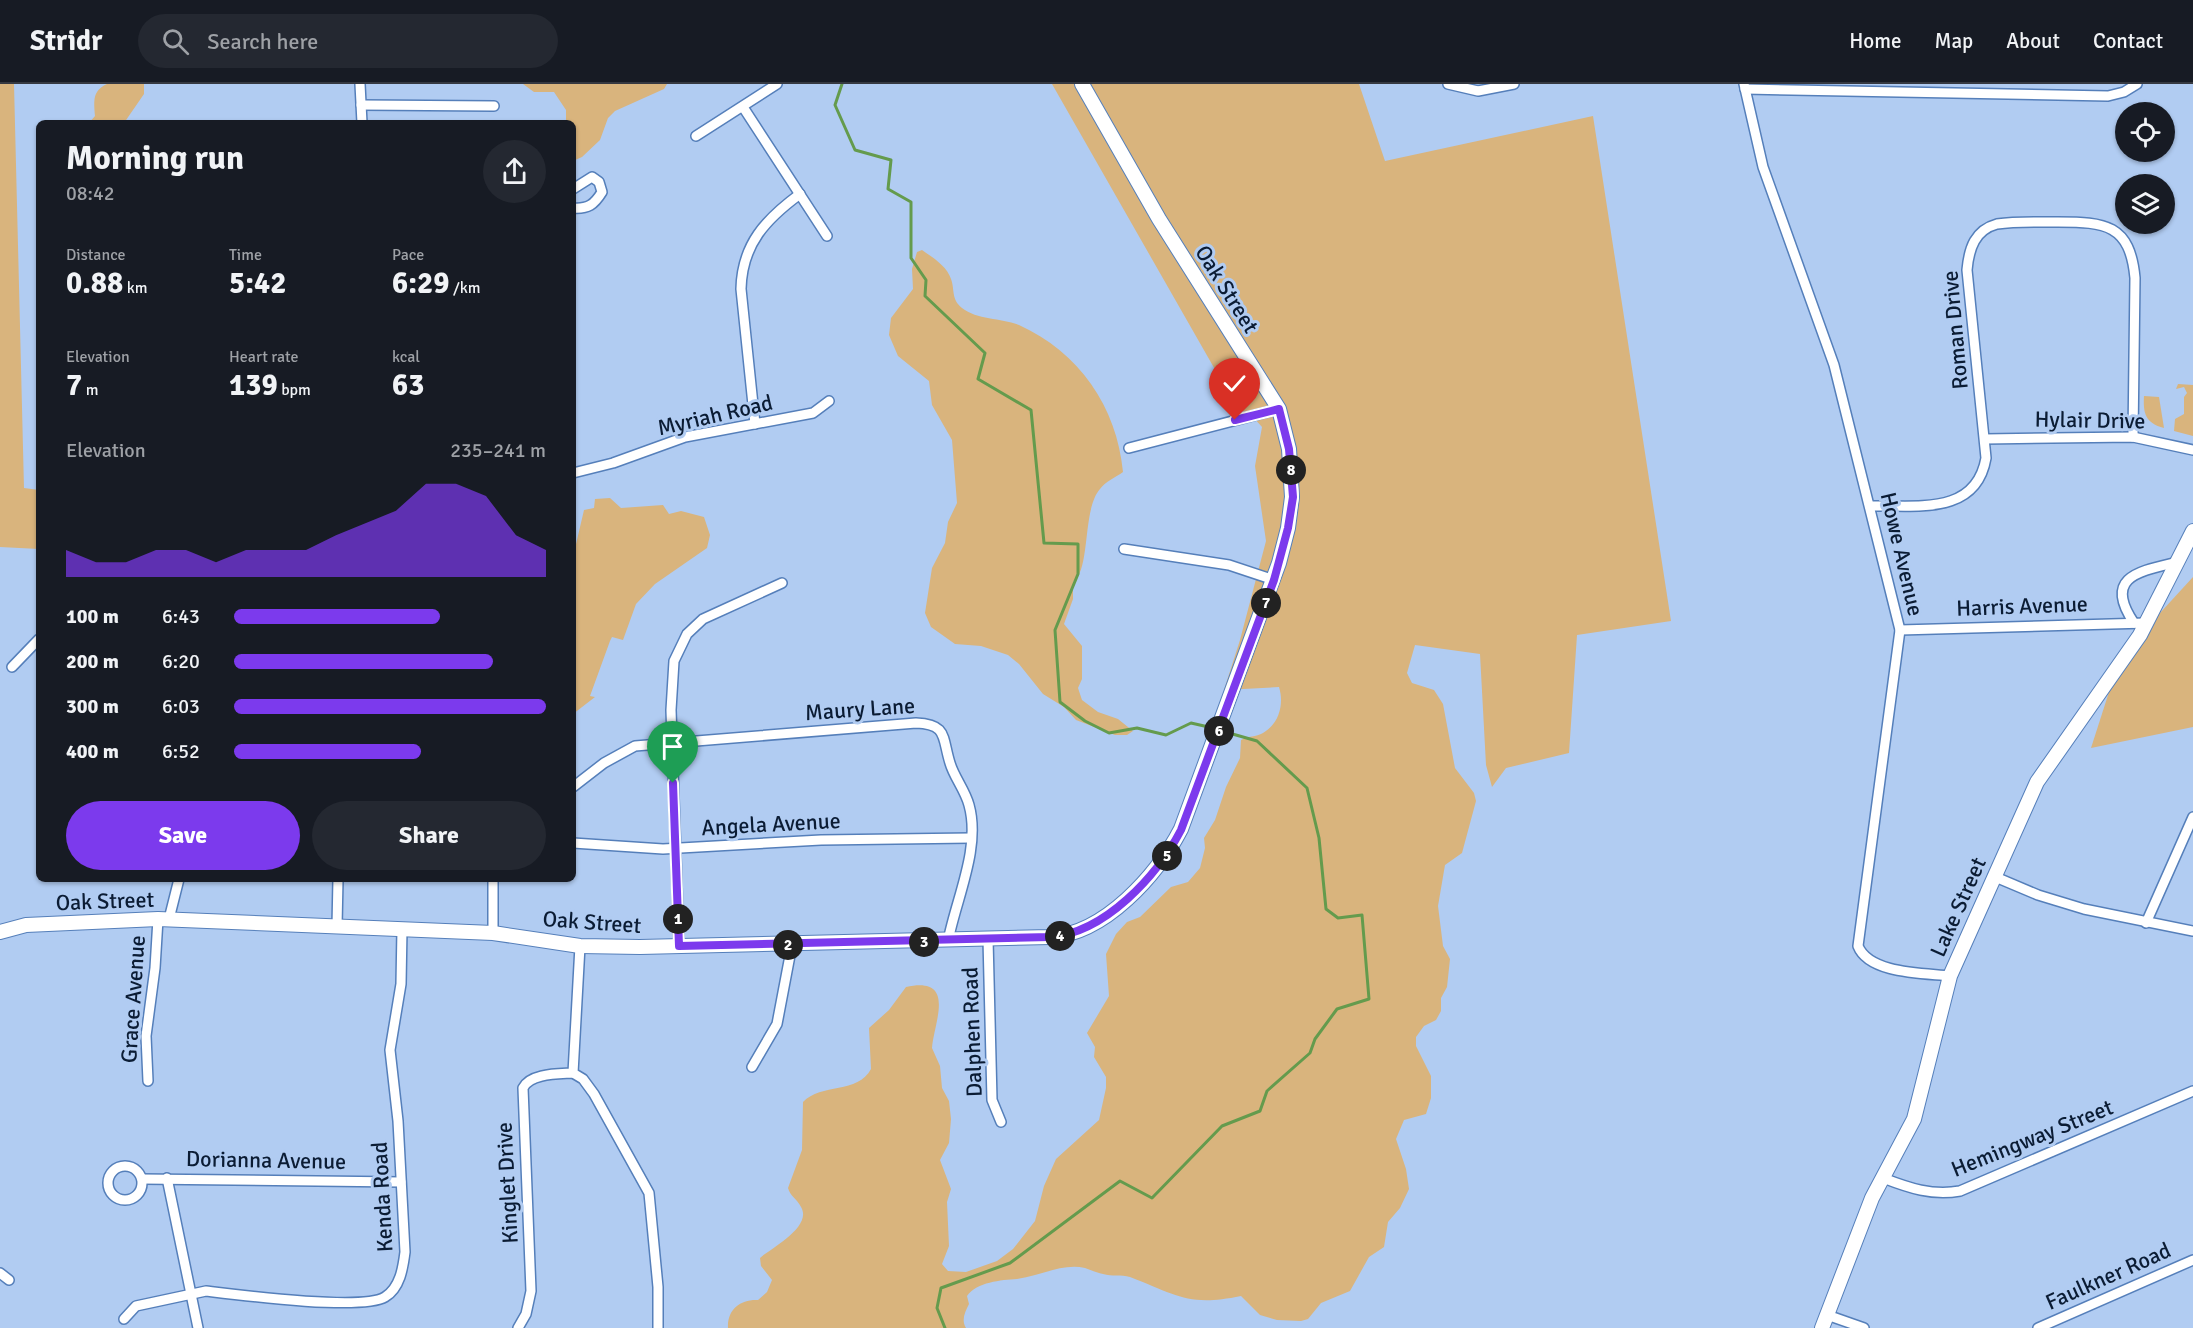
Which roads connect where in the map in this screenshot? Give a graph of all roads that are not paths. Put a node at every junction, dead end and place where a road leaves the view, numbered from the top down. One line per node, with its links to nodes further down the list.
1 (360, 84): 8 (street)
2 (777, 84): 10 (street)
3 (1082, 84): 18 (street, Oak Street)
4 (1448, 84): 5 (street)
5 (1514, 84)
6 (2137, 84): 7 (street)
7 (1744, 86): 25 (street, Howe Avenue)
8 (361, 105): 9 (street); 11 (street)
9 (494, 106)
10 (743, 107): 12 (street); 14 (street)
11 (362, 120)
12 (696, 136)
13 (576, 187): 15 (street)
14 (800, 194): 16 (street); 19 (street)
15 (576, 208)
16 (827, 236)
17 (829, 400): 19 (street, Myriah Road)
18 (1279, 409): 22 (street); 29 (street, Oak Street)
19 (755, 424): 24 (street, Myriah Road)
20 (2133, 437): 21 (street, Hylair Drive); 21 (street, Roman Drive); 23 (street, Hylair Drive)
21 (1985, 439): 25 (street, Roman Drive)
22 (1129, 448)
23 (2193, 450)
24 (576, 472)
25 (1871, 506): 32 (street, Howe Avenue)
26 (2193, 531): 28 (street, Lake Street)
27 (1124, 549): 29 (street)
28 (2178, 562): 31 (street, Lake Street); 31 (street)
29 (1274, 580): 52 (street, Oak Street)
30 (782, 583): 35 (street)
31 (2140, 623): 32 (street, Harris Avenue); 41 (street, Lake Street)
32 (1900, 630): 57 (street, Howe Avenue)
33 (36, 642): 34 (street)
34 (12, 667)
35 (672, 742): 36 (street, Maury Lane); 38 (street, Maury Lane); 40 (street)
36 (576, 785)
37 (2193, 817): 46 (street)
38 (971, 838): 40 (street, Angela Avenue); 53 (street, Maury Lane)
39 (576, 843): 40 (street, Angela Avenue)
40 (676, 849): 56 (street)
41 (1994, 876): 46 (street); 57 (street, Lake Street)
42 (178, 882): 45 (street, Grace Avenue)
43 (338, 882): 47 (street)
44 (493, 882): 51 (street)
45 (164, 919): 47 (street, Oak Street); 50 (street, Oak Street); 60 (street, Grace Avenue)
46 (2146, 923): 49 (street)
47 (337, 926): 48 (street, Oak Street)
48 (402, 929): 51 (street, Oak Street); 66 (street, Kenda Road)
49 (2193, 931)
50 (0, 932)
51 (493, 933): 55 (street, Oak Street)
52 (988, 939): 53 (street, Oak Street); 62 (street, Dalphen Road)
53 (948, 941): 54 (street, Oak Street)
54 (792, 945): 56 (street, Oak Street); 58 (street)
55 (580, 946): 56 (street, Oak Street); 59 (street)
56 (679, 946)
57 (1950, 976): 64 (street, Lake Street)
58 (752, 1067)
59 (573, 1073): 76 (street, Kinglet Drive); 77 (street)
60 (148, 1081)
61 (2193, 1091): 64 (street, Hemingway Street)
62 (1001, 1122)
63 (167, 1178): 65 (street, Dorianna Avenue); 66 (street, Dorianna Avenue); 70 (street)
64 (1883, 1178): 73 (street, Lake Street)
65 (141, 1179)
66 (401, 1182): 70 (street, Kenda Road)
67 (2193, 1260): 71 (street, Faulkner Road)
68 (0, 1273): 69 (street)
69 (9, 1280)
70 (190, 1292): 72 (street, Kenda Road); 75 (street)
71 (2065, 1316): 74 (street); 79 (street, Faulkner Road)
72 (124, 1320)
73 (1824, 1321): 78 (street)
74 (2068, 1327)
75 (198, 1328)
76 (518, 1328)
77 (658, 1328)
78 (1864, 1328)
79 (2038, 1328)

